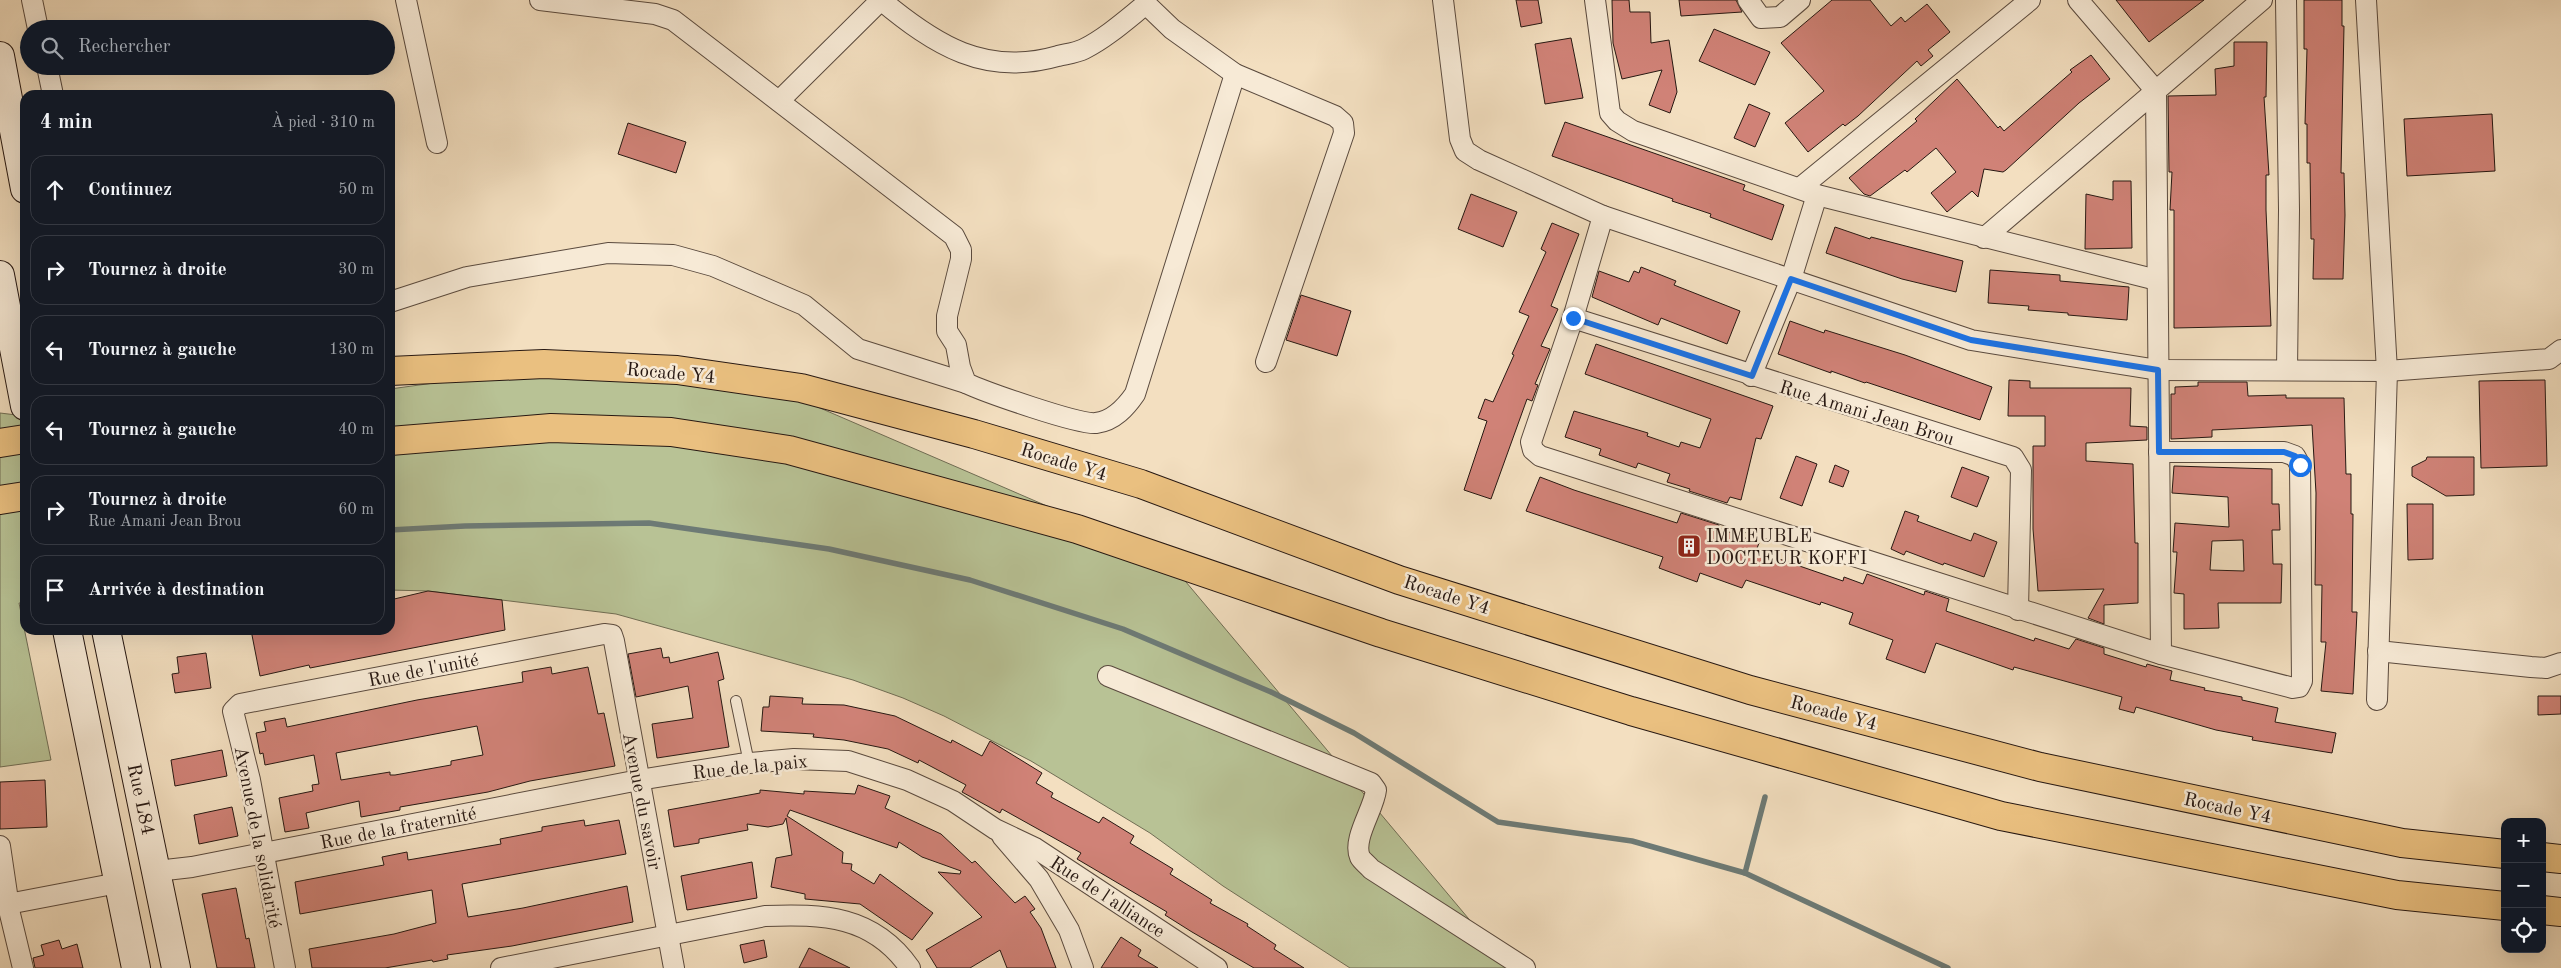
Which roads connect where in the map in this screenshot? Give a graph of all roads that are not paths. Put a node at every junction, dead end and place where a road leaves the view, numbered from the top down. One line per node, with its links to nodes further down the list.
1 (32, 0): 15 (street)
2 (406, 0): 22 (street)
3 (540, 0): 21 (street)
4 (881, 0): 14 (street); 21 (street)
5 (1442, 0): 25 (street)
6 (1594, 0): 24 (street)
7 (1748, 0): 8 (street)
8 (1800, 0)
9 (2030, 0): 24 (street)
10 (2078, 0): 20 (street)
11 (2262, 0): 20 (street)
12 (2286, 0): 35 (street)
13 (2366, 0): 37 (street)
14 (1147, 2): 17 (street)
15 (36, 20)
16 (0, 56): 23 (main road)
17 (1236, 74): 33 (street); 40 (street)
18 (49, 75): 19 (street)
19 (52, 90)
20 (2156, 91): 26 (street); 29 (street)
21 (780, 102): 40 (street)
22 (437, 143)
23 (20, 162)
24 (1809, 191): 26 (street); 28 (street)
25 (1603, 216): 28 (street); 31 (street)
26 (1984, 238): 29 (street)
27 (0, 275): 39 (main road)
28 (1791, 279): 34 (street); 38 (street)
29 (2157, 280): 34 (street)
30 (395, 300): 40 (street)
31 (1573, 318): 38 (street, Rue Amani Jean Brou); 47 (street)
32 (2561, 350): 37 (street)
33 (1266, 362)
34 (2158, 370): 35 (street); 44 (street)
35 (2287, 370): 37 (street)
36 (395, 371): 63 (highway, Rocade Y4)
37 (2387, 371): 51 (street)
38 (1752, 376): 47 (street, Rue Amani Jean Brou)
39 (20, 380)
40 (966, 383)
41 (20, 440): 43 (highway)
42 (395, 441): 69 (highway)
43 (0, 443)
44 (2159, 452): 52 (street); 52 (street)
45 (20, 497): 46 (highway)
46 (0, 500)
47 (2018, 610): 52 (street)
48 (69, 635): 67 (main road)
49 (107, 635): 66 (main road, Rue L84)
50 (612, 635): 57 (street, Rue de l'unité); 59 (street, Avenue du savoir)
51 (2378, 650): 53 (street); 55 (street)
52 (2161, 654)
53 (2561, 663)
54 (1108, 676): 82 (street)
55 (2377, 700)
56 (736, 701): 58 (lane)
57 (235, 707): 62 (street, Avenue de la solidarité)
58 (749, 763): 59 (street, Rue de la paix); 60 (street, Rue de la paix)
59 (639, 780): 62 (street, Rue de la fraternité); 72 (street, Avenue du savoir)
60 (996, 829): 80 (street); 81 (street, Rue de l'alliance)
61 (0, 846): 68 (street)
62 (263, 853): 66 (street, Rue de la fraternité); 76 (street, Avenue de la solidarité)
63 (2501, 854)
64 (2546, 857): 65 (highway)
65 (2561, 859)
66 (157, 871): 75 (main road, Rue L84)
67 (118, 883): 68 (street); 74 (main road)
68 (8, 904): 73 (street)
69 (2501, 906)
70 (2546, 910): 71 (highway)
71 (2561, 912)
72 (668, 936): 77 (street); 78 (street, Avenue du savoir); 79 (street)
73 (23, 968)
74 (136, 968)
75 (176, 968)
76 (285, 968)
77 (501, 968)
78 (674, 968)
79 (910, 968)
80 (1083, 968)
81 (1217, 968)
82 (1525, 968)

